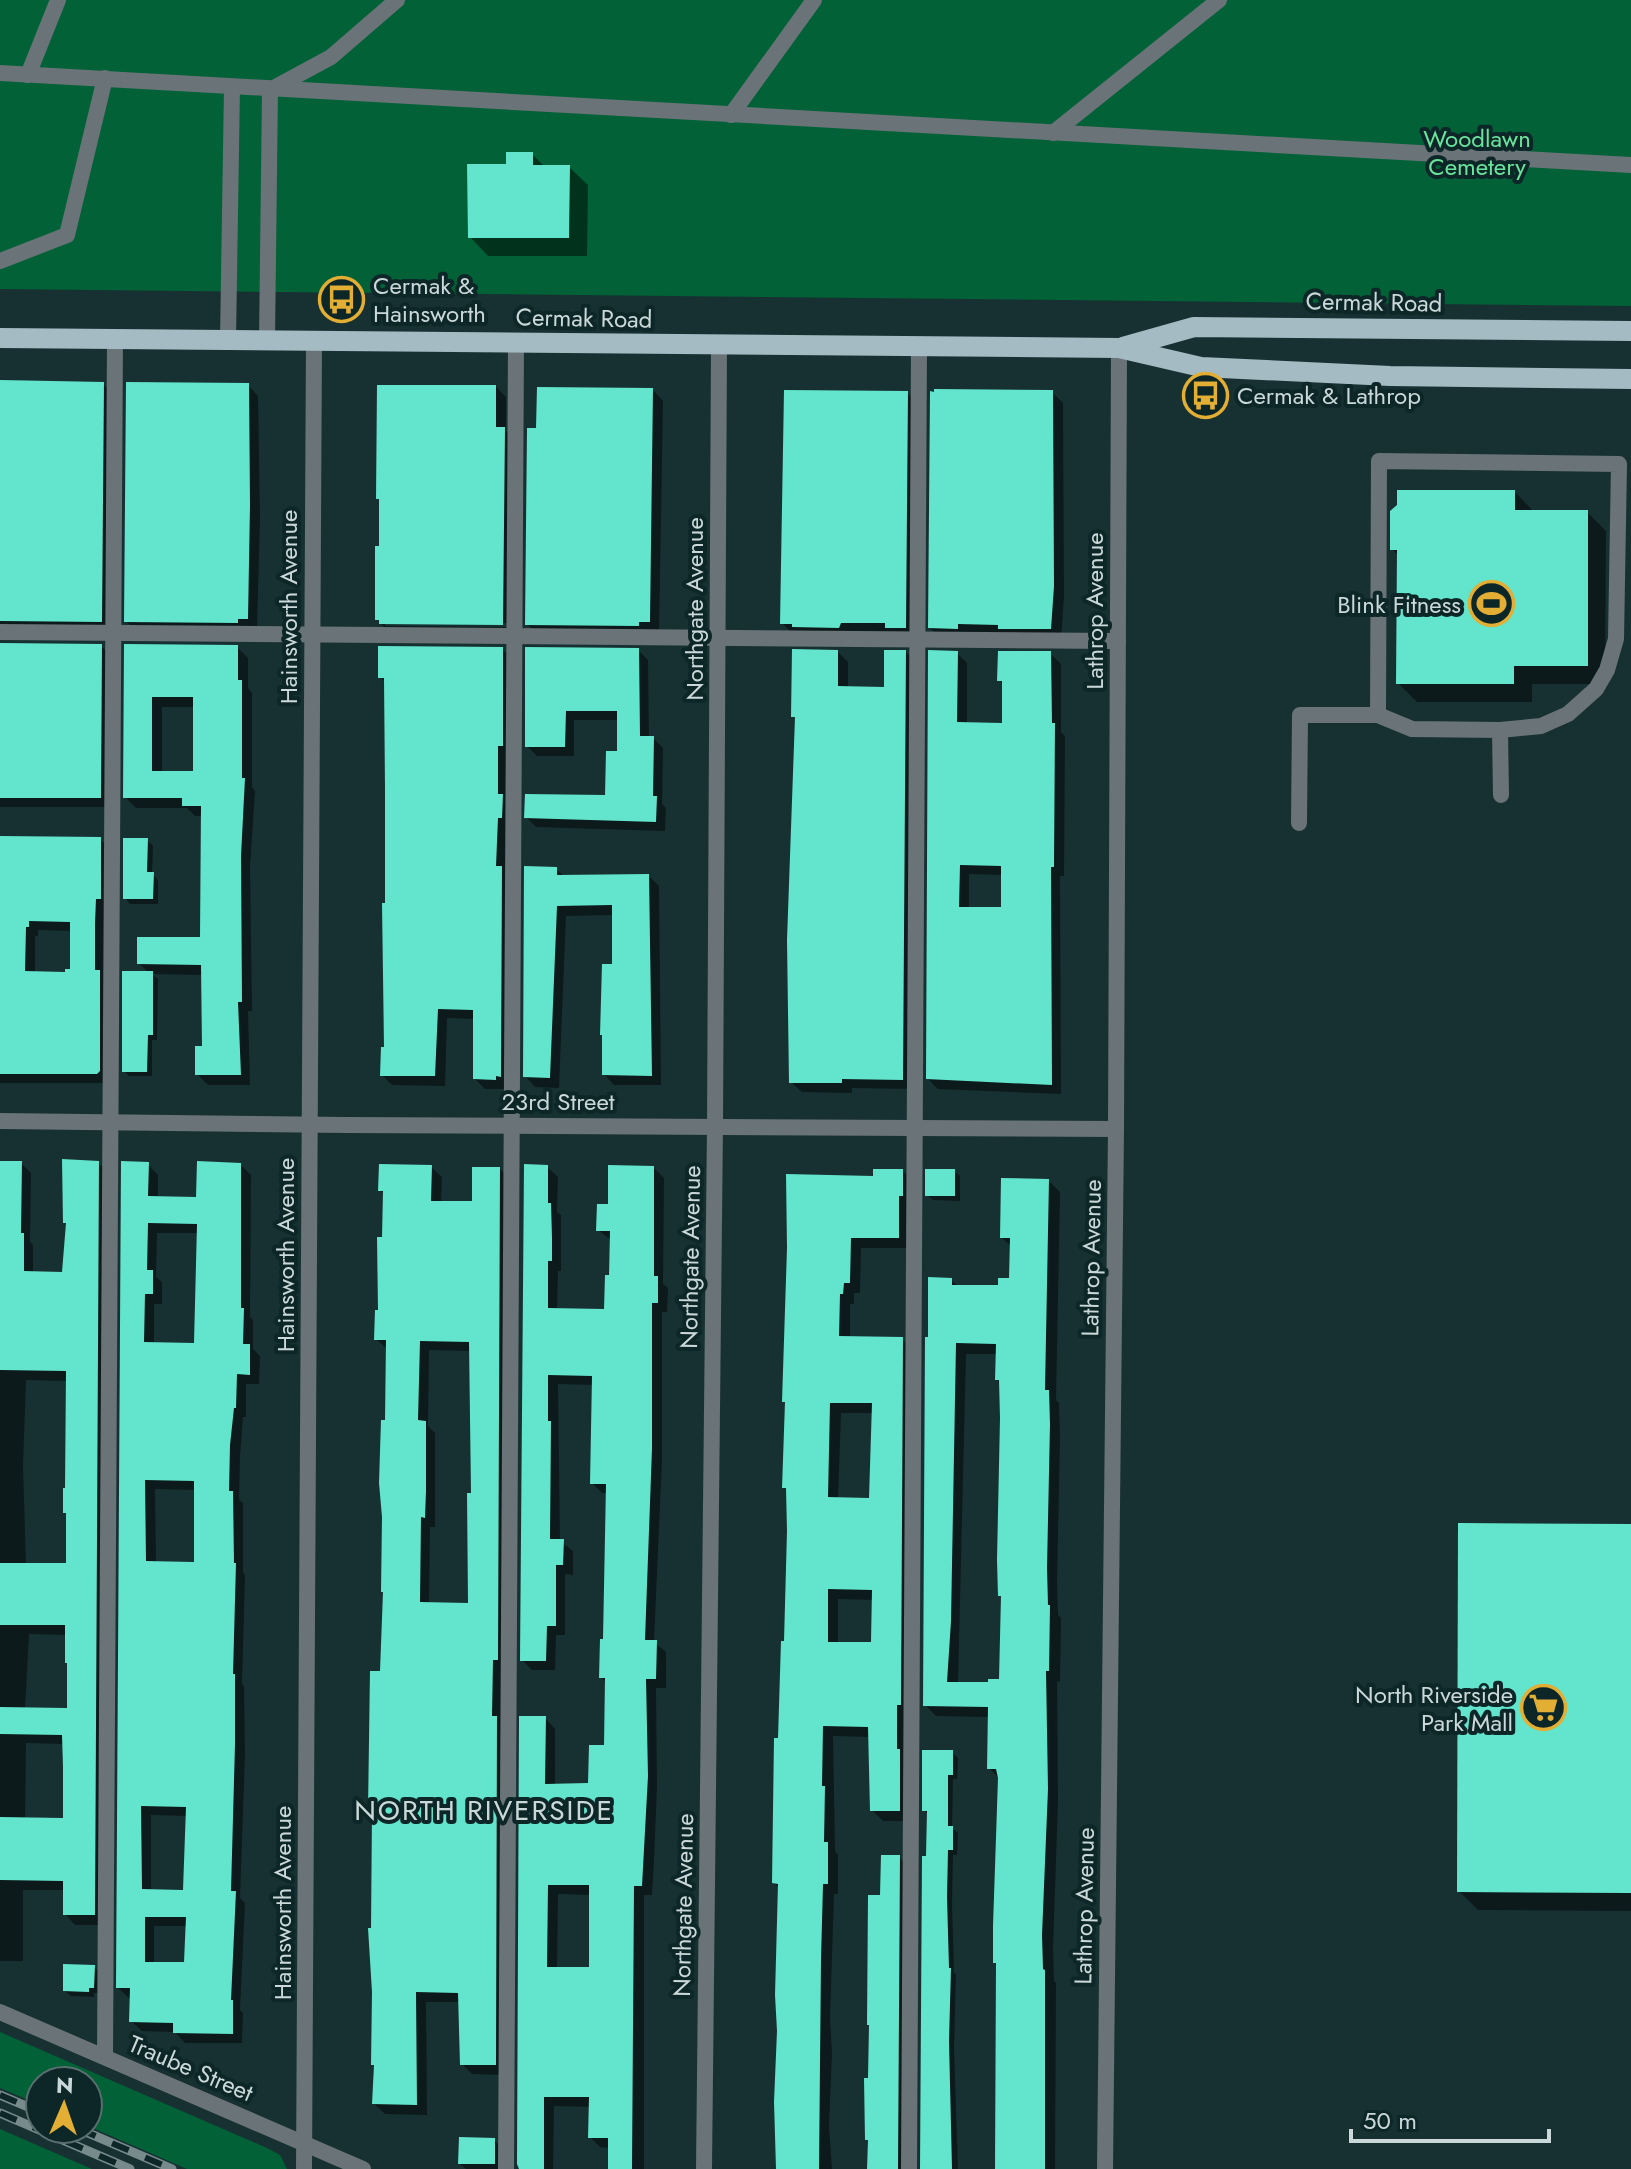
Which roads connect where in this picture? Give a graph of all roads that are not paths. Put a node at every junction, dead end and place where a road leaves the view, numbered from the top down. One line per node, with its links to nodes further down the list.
1 (58, 0): 6 (street)
2 (397, 0): 9 (street)
3 (814, 0): 10 (street)
4 (1219, 0): 11 (street)
5 (0, 73): 6 (street)
6 (28, 75): 7 (street)
7 (105, 78): 8 (street); 13 (street)
8 (232, 87): 9 (street); 17 (street)
9 (270, 90): 10 (street); 18 (street)
10 (731, 115): 11 (street)
11 (1053, 133): 12 (street)
12 (1631, 165)
13 (0, 261)
14 (1631, 331): 23 (main road, Cermak Road)
15 (0, 338): 16 (main road, Cermak Road)
16 (115, 339): 17 (main road, Cermak Road); 26 (street)
17 (228, 340): 18 (main road, Cermak Road)
18 (267, 341): 19 (main road, Cermak Road)
19 (314, 341): 20 (main road, Cermak Road); 27 (street, Hainsworth Avenue)
20 (516, 343): 21 (main road, Cermak Road); 28 (street)
21 (719, 345): 22 (main road, Cermak Road); 29 (street, Northgate Avenue)
22 (919, 347): 23 (main road, Cermak Road); 30 (street)
23 (1119, 348): 24 (main road, Cermak Road); 32 (street, Lathrop Avenue)
24 (1631, 379)
25 (0, 632): 26 (street)
26 (114, 633): 27 (street); 38 (street)
27 (312, 634): 28 (street); 39 (street, Hainsworth Avenue)
28 (513, 636): 29 (street); 40 (street)
29 (717, 637): 30 (street); 41 (street, Northgate Avenue)
30 (918, 639): 32 (street); 42 (street)
31 (1624, 640): 33 (street); 34 (street)
32 (1118, 641): 43 (street, Lathrop Avenue)
33 (1378, 715): 34 (street); 36 (street)
34 (1500, 730): 35 (street)
35 (1501, 795)
36 (1299, 823)
37 (0, 1121): 38 (street, 23rd Street)
38 (111, 1123): 39 (street, 23rd Street); 45 (street)
39 (310, 1125): 40 (street, 23rd Street); 46 (street, Hainsworth Avenue)
40 (512, 1125): 41 (street, 23rd Street); 49 (street)
41 (715, 1125): 42 (street, 23rd Street); 50 (street, Northgate Avenue)
42 (915, 1127): 43 (street, 23rd Street); 51 (street)
43 (1116, 1129): 52 (street, Lathrop Avenue)
44 (0, 2012): 45 (street, Traube Street)
45 (105, 2057): 46 (street, Traube Street)
46 (305, 2143): 47 (street, Hainsworth Avenue); 48 (street, Traube Street)
47 (304, 2169)
48 (363, 2169)
49 (506, 2169)
50 (704, 2169)
51 (909, 2169)
52 (1105, 2169)

